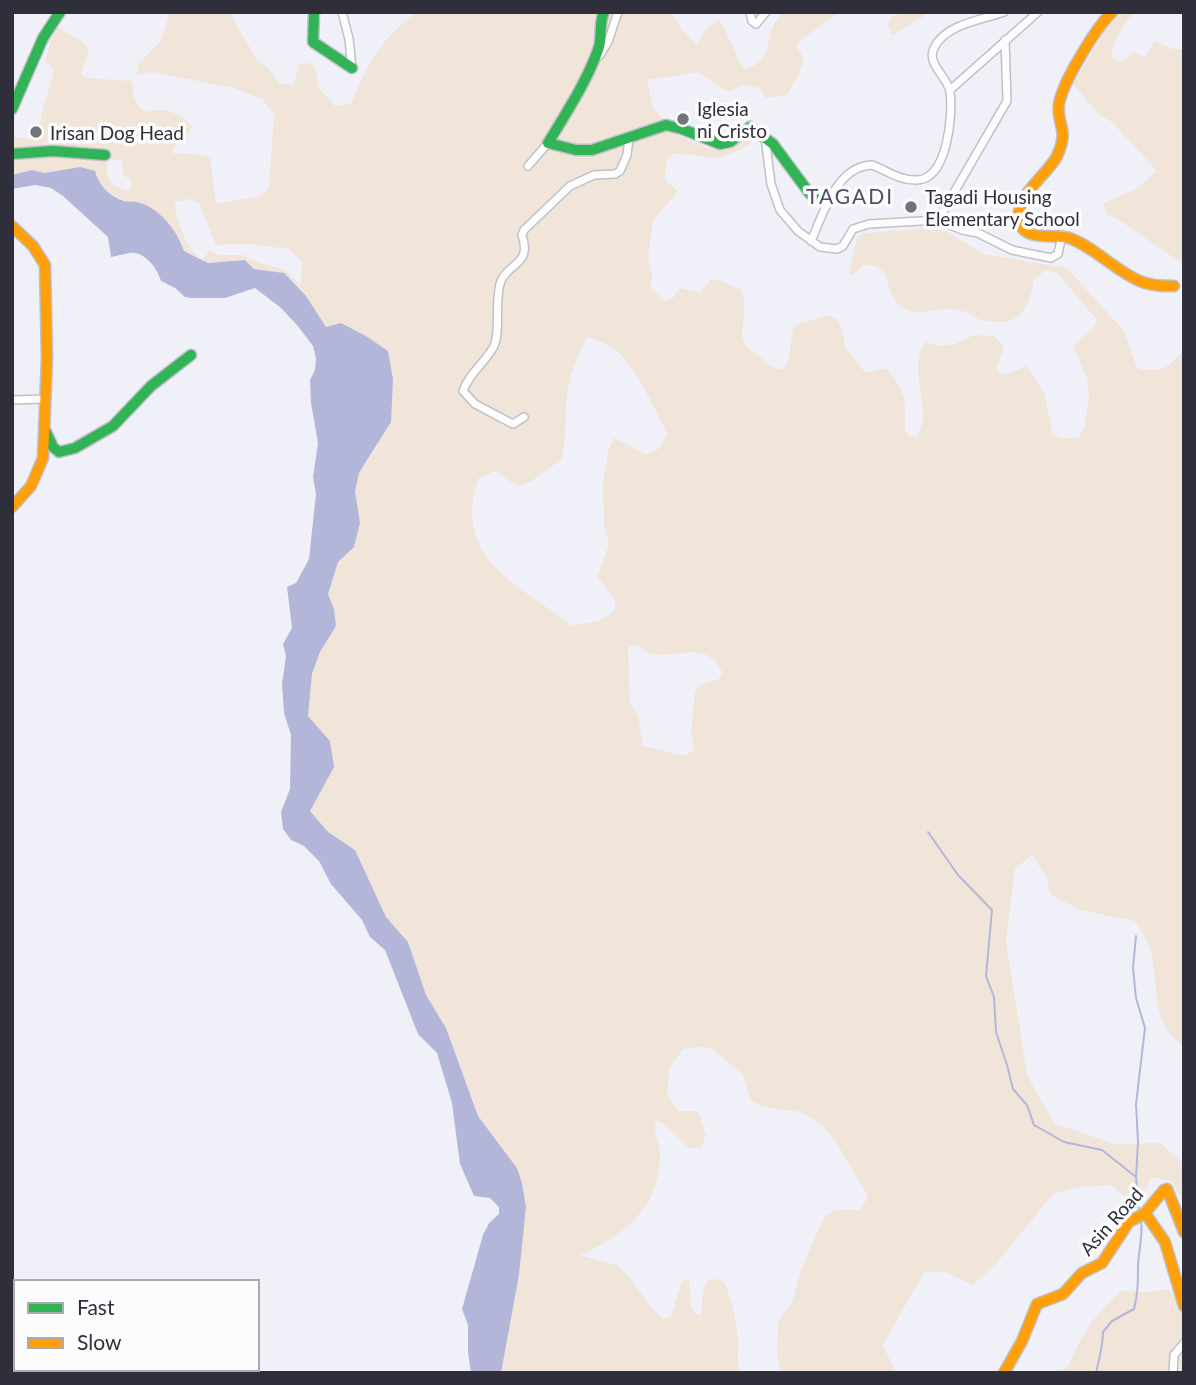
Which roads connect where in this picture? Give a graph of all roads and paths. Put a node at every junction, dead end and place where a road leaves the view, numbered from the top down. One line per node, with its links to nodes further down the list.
1 (60, 12): 15 (main road)
2 (314, 12): 13 (main road)
3 (342, 12): 13 (street)
4 (604, 12): 12 (main road)
5 (618, 12): 12 (street)
6 (750, 12): 7 (street)
7 (766, 12)
8 (1004, 12): 14 (street)
9 (1038, 12): 11 (street)
10 (1112, 12): 25 (main road)
11 (1005, 40): 14 (street); 23 (street)
12 (590, 66): 18 (main road)
13 (352, 68)
14 (950, 90): 22 (street)
15 (12, 109)
16 (765, 136): 17 (main road); 22 (main road); 26 (street)
17 (629, 138): 18 (main road); 31 (street)
18 (548, 143): 21 (street)
19 (12, 154): 20 (main road)
20 (104, 155)
21 (528, 166)
22 (830, 198): 26 (street)
23 (938, 220): 25 (street); 26 (street)
24 (12, 226): 29 (main road)
25 (1062, 235): 27 (main road)
26 (811, 241)
27 (1174, 286)
28 (191, 355): 32 (main road)
29 (46, 399): 30 (street); 32 (main road)
30 (12, 400)
31 (524, 417)
32 (45, 428): 33 (main road)
33 (12, 507)
34 (1141, 1214): 35 (main road, Asin Road); 36 (main road); 38 (main road, Asin Road)
35 (1184, 1232)
36 (1184, 1306)
37 (1184, 1343): 39 (street)
38 (1004, 1373)
39 (1173, 1373)

